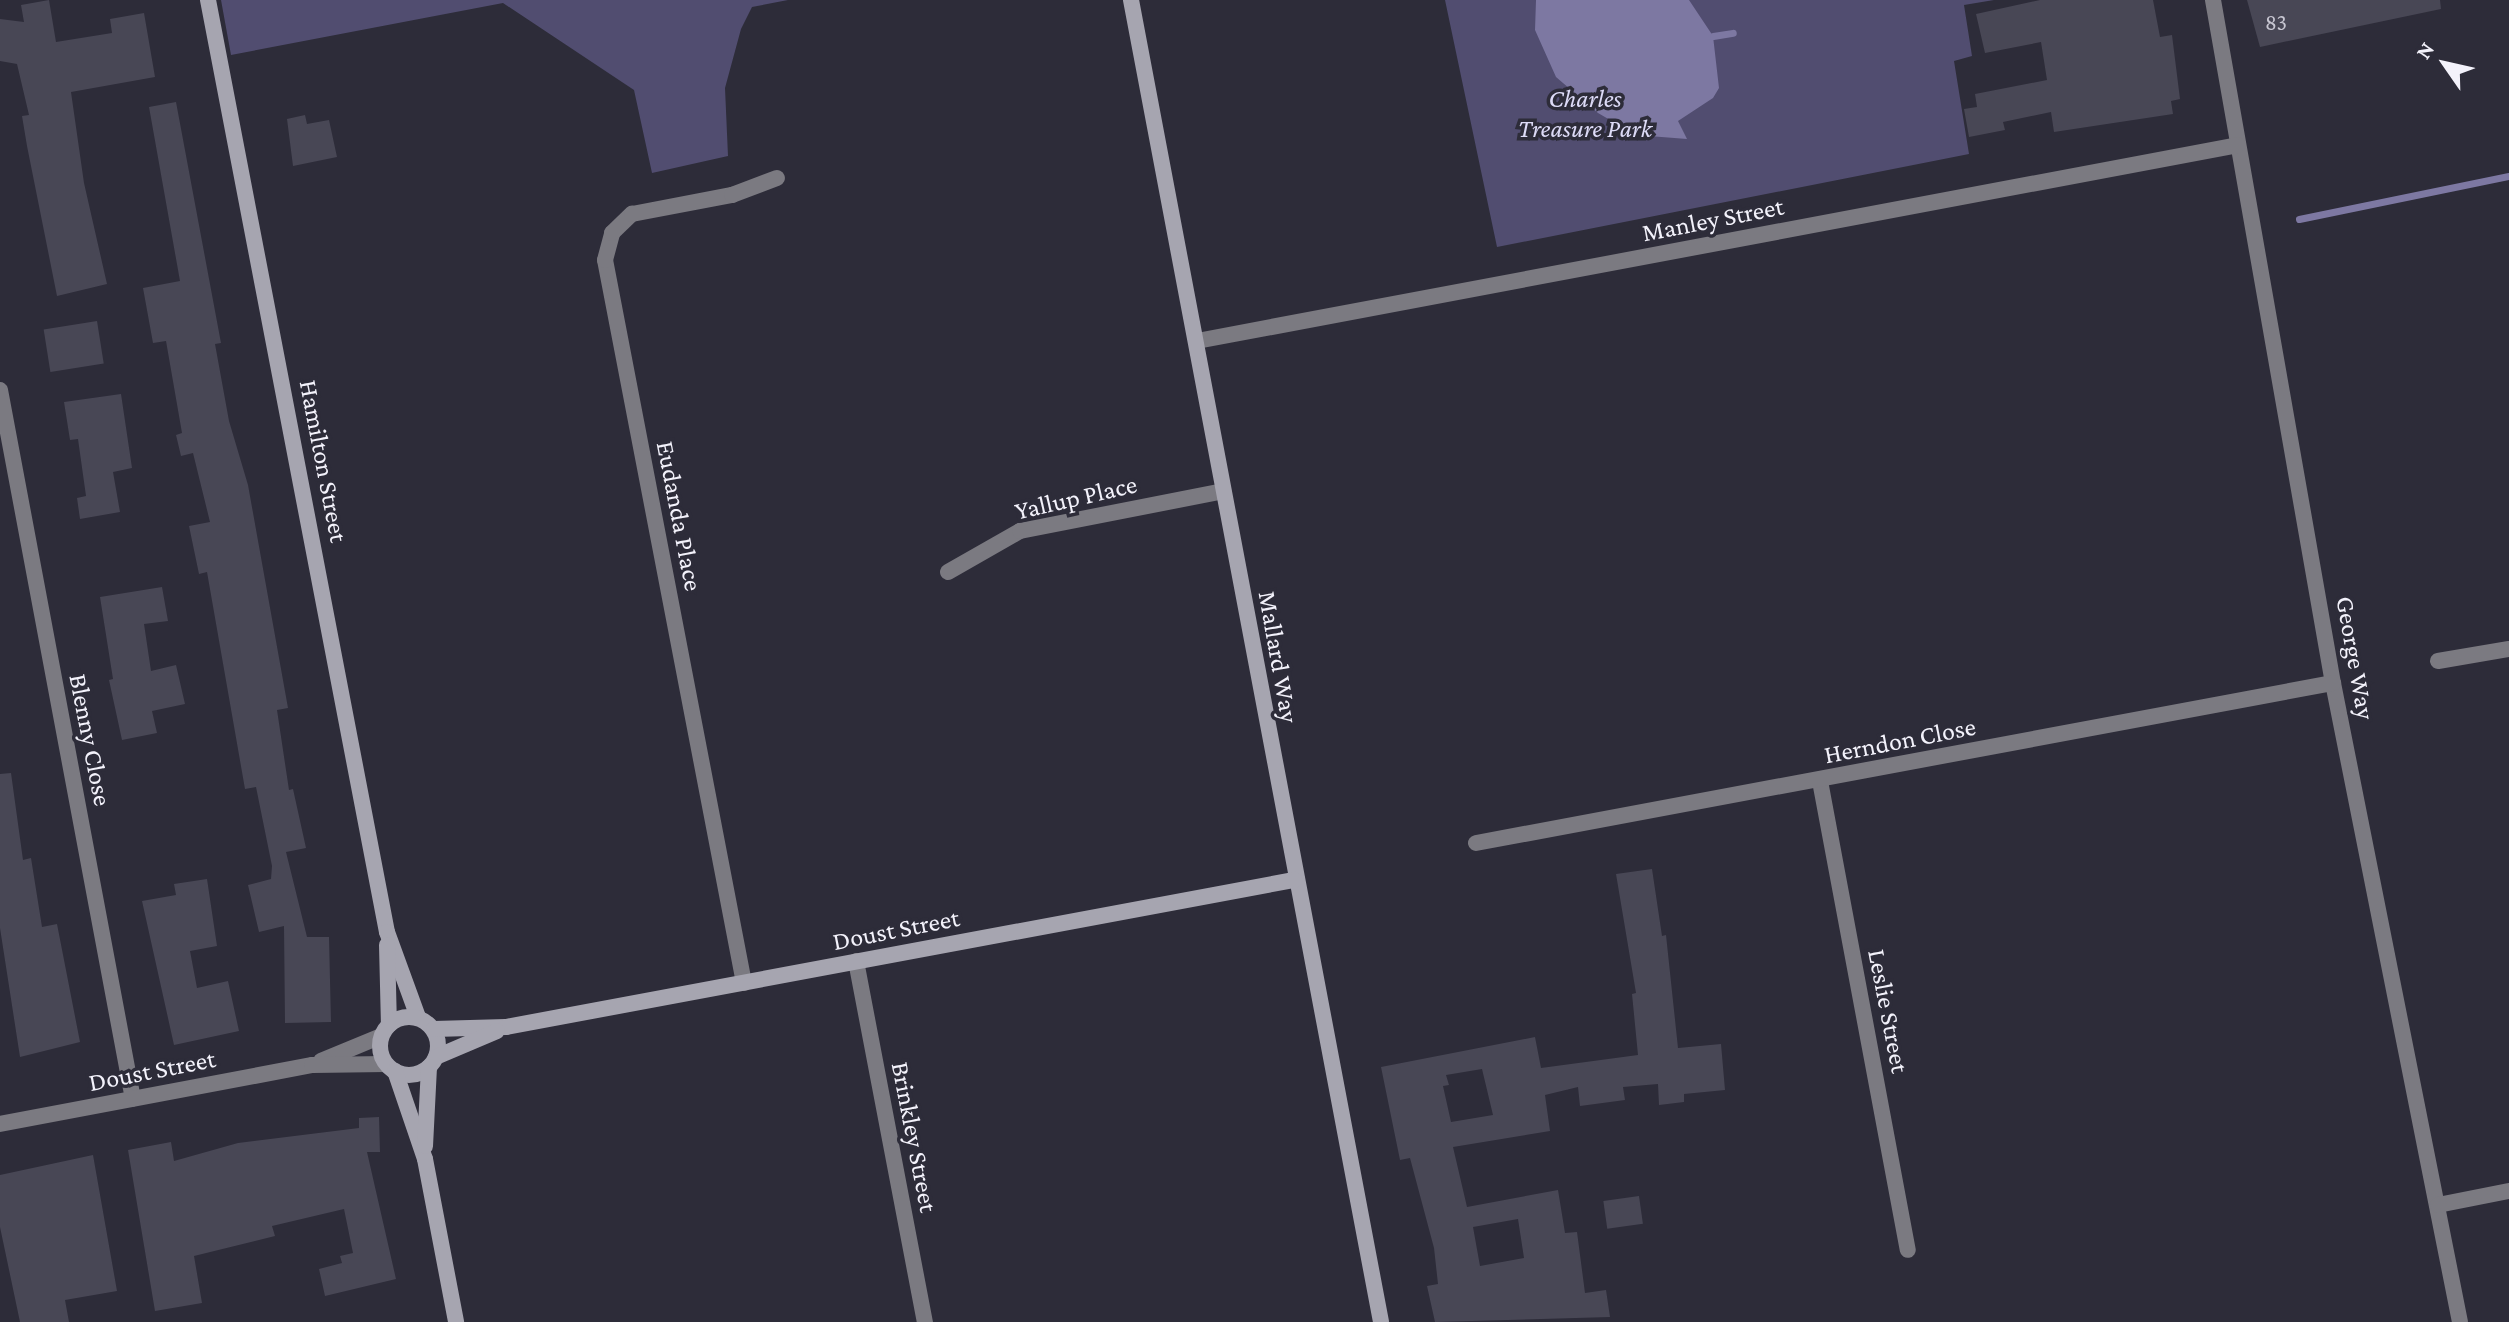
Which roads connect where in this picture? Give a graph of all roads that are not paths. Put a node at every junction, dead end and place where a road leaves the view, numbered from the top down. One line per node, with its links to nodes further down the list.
1 (208, 0): 16 (street, Hamilton Street)
2 (1131, 0): 6 (street, Mallard Way)
3 (2213, 0): 4 (street, George Way)
4 (2238, 145): 6 (street, Manley Street); 12 (street, George Way)
5 (777, 178): 18 (street, Eudanda Place)
6 (1197, 341): 8 (street, Mallard Way)
7 (0, 390): 26 (street, Blenny Close)
8 (1223, 491): 9 (street, Yallup Place); 15 (street, Mallard Way)
9 (948, 572)
10 (2509, 649): 11 (street)
11 (2438, 661)
12 (2333, 683): 13 (street, Herndon Close); 30 (street, George Way)
13 (1820, 781): 14 (street, Herndon Close); 31 (street, Leslie Street)
14 (1476, 843)
15 (1294, 880): 17 (street, Doust Street); 34 (street, Mallard Way)
16 (387, 932): 19 (street, Hamilton Street); 22 (street, Hamilton Street)
17 (856, 961): 18 (street, Doust Street); 33 (street, Brinkley Street)
18 (744, 983): 20 (street, Doust Street)
19 (418, 1017): 21 (street); 22 (street)
20 (506, 1027): 21 (street, Doust Street); 23 (street, Doust Street)
21 (434, 1029): 23 (street)
22 (385, 1030): 24 (street, Doust Street); 25 (street)
23 (433, 1062): 25 (street); 28 (street)
24 (312, 1065): 25 (street, Doust Street); 26 (street, Doust Street)
25 (390, 1067): 28 (street)
26 (133, 1099): 27 (street, Doust Street)
27 (0, 1124)
28 (425, 1159): 32 (street)
29 (2509, 1191): 30 (street)
30 (2438, 1205): 35 (street, George Way)
31 (1908, 1250)
32 (456, 1322)
33 (925, 1322)
34 (1381, 1322)
35 (2460, 1322)

